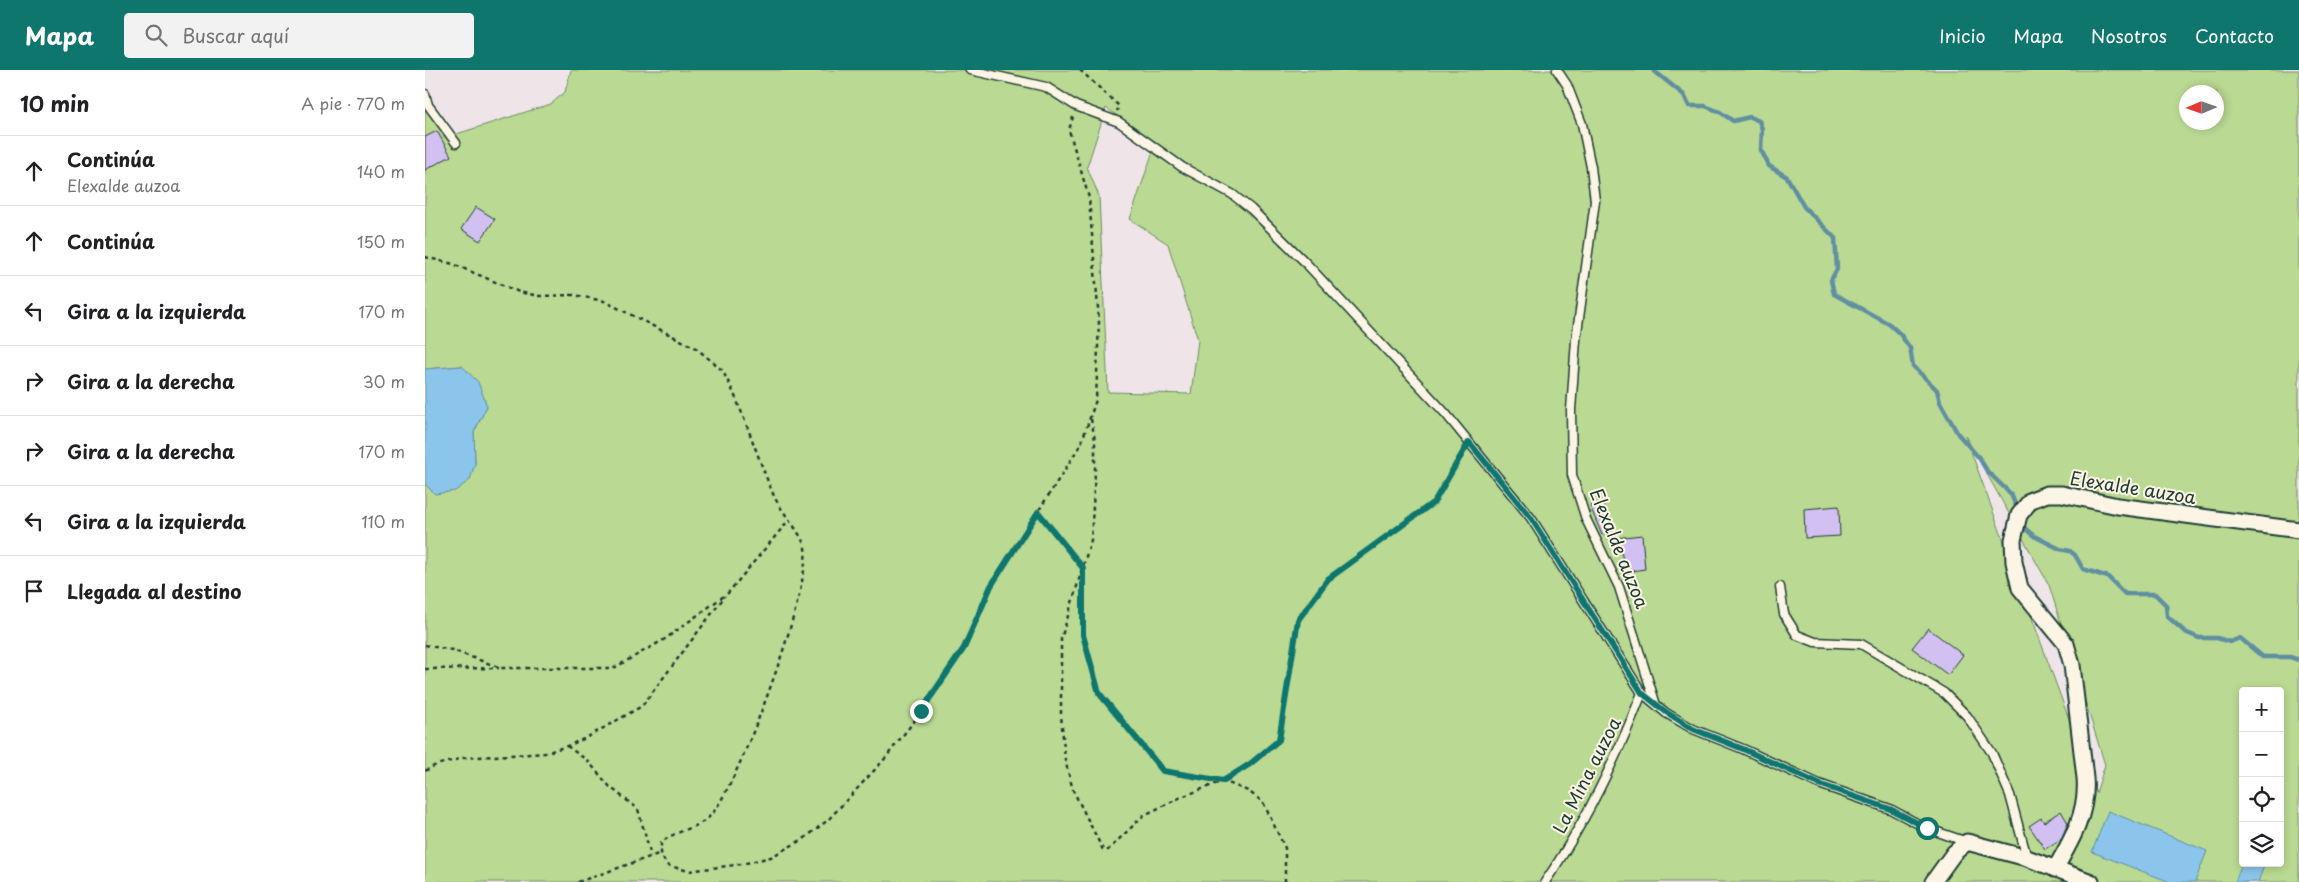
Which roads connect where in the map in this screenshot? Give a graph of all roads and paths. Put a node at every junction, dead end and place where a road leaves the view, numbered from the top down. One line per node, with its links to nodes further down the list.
1 (970, 70): 5 (lane)
2 (1080, 70): 6 (path)
3 (1557, 70): 21 (lane, Elexalde auzoa)
4 (425, 94): 7 (lane)
5 (1076, 106): 6 (lane); 9 (path)
6 (1104, 116): 10 (lane)
7 (457, 143)
8 (425, 257): 12 (path)
9 (1091, 417): 11 (path); 14 (path)
10 (1469, 442): 20 (lane); 24 (path)
11 (1038, 512): 14 (path); 26 (path)
12 (789, 521): 16 (path); 26 (path)
13 (2299, 530): 29 (street, Elexalde auzoa)
14 (1083, 568): 24 (path); 24 (path)
15 (1780, 587): 28 (lane)
16 (728, 593): 18 (path); 22 (path)
17 (425, 646): 18 (path)
18 (501, 668): 19 (path)
19 (425, 669)
20 (1642, 693): 21 (lane); 32 (lane, La Mina auzoa)
21 (1655, 702): 25 (lane)
22 (567, 746): 23 (path); 27 (path)
23 (425, 771)
24 (1223, 781): 31 (path)
25 (1967, 842): 28 (street); 33 (street)
26 (661, 853): 27 (path)
27 (651, 856): 30 (path)
28 (2027, 858): 29 (street)
29 (2055, 868): 34 (street)
30 (578, 882)
31 (1285, 882)
32 (1545, 882)
33 (1933, 882)
34 (2091, 882)

